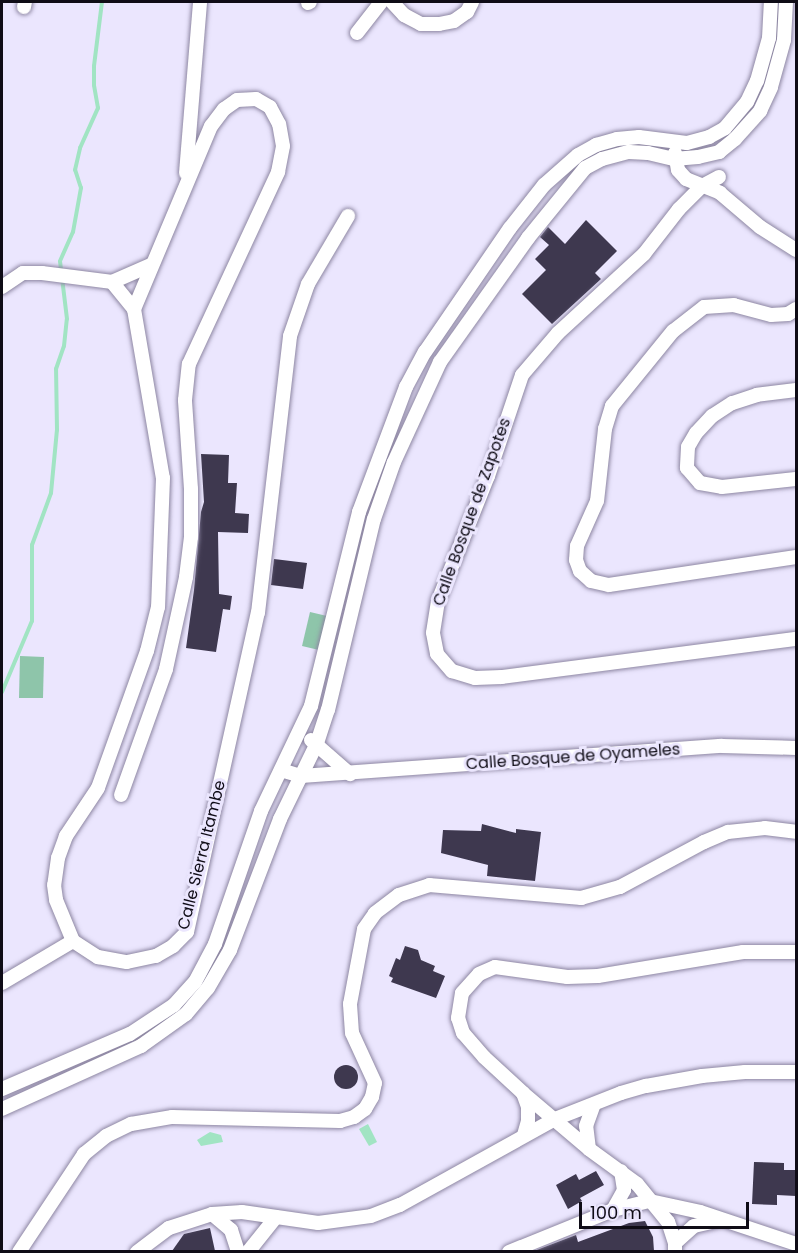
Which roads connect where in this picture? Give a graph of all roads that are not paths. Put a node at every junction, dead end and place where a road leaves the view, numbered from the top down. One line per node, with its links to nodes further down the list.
1 (200, 2): 14 (street)
2 (381, 2): 7 (street)
3 (392, 2): 4 (street)
4 (472, 2)
5 (771, 2): 8 (street)
6 (786, 2): 10 (street)
7 (357, 33)
8 (709, 138): 9 (street); 10 (street)
9 (678, 143): 11 (street); 29 (street)
10 (719, 152): 11 (street); 12 (street)
11 (674, 159): 13 (street); 30 (street)
12 (719, 177): 15 (street, Calle Bosque de Zapotes); 16 (street)
13 (686, 179): 15 (street); 17 (street, Calle Bosque de Zapotes)
14 (186, 181): 20 (street); 35 (street)
15 (702, 186): 16 (street); 17 (street, Calle Bosque de Zapotes)
16 (736, 206): 19 (street)
17 (679, 209): 28 (street, Calle Bosque de Zapotes)
18 (348, 216): 37 (street, Calle Sierra Itambe)
19 (796, 250)
20 (151, 265): 21 (street); 23 (street)
21 (112, 282): 22 (street); 23 (street)
22 (2, 287)
23 (134, 309): 37 (street)
24 (796, 309): 27 (street)
25 (796, 390): 26 (street)
26 (796, 479)
27 (796, 557)
28 (796, 639)
29 (300, 733): 30 (street); 32 (street)
30 (317, 743): 33 (street); 34 (street)
31 (796, 748): 33 (street, Calle Bosque de Oyameles)
32 (281, 770): 34 (street, Calle Bosque de Oyameles); 41 (street)
33 (350, 774): 34 (street, Calle Bosque de Oyameles)
34 (301, 776): 44 (street)
35 (120, 795)
36 (796, 832): 58 (street)
37 (73, 941): 39 (street)
38 (796, 952): 43 (street)
39 (2, 983)
40 (796, 1072): 45 (street)
41 (28, 1077): 42 (street); 44 (street)
42 (2, 1089)
43 (523, 1093): 47 (street); 48 (street)
44 (34, 1094): 46 (street)
45 (594, 1104): 47 (street); 49 (street)
46 (2, 1108)
47 (555, 1119): 48 (street); 49 (street)
48 (524, 1135): 54 (street)
49 (590, 1149): 50 (street)
50 (621, 1171): 51 (street); 52 (street)
51 (650, 1201): 52 (street); 55 (street); 57 (street)
52 (613, 1210): 62 (street)
53 (212, 1214): 54 (street); 59 (street); 60 (street)
54 (276, 1217): 61 (street)
55 (719, 1220): 56 (street); 57 (street)
56 (796, 1244)
57 (675, 1247)
58 (19, 1251)
59 (137, 1251)
60 (238, 1251)
61 (248, 1251)
62 (509, 1251)

